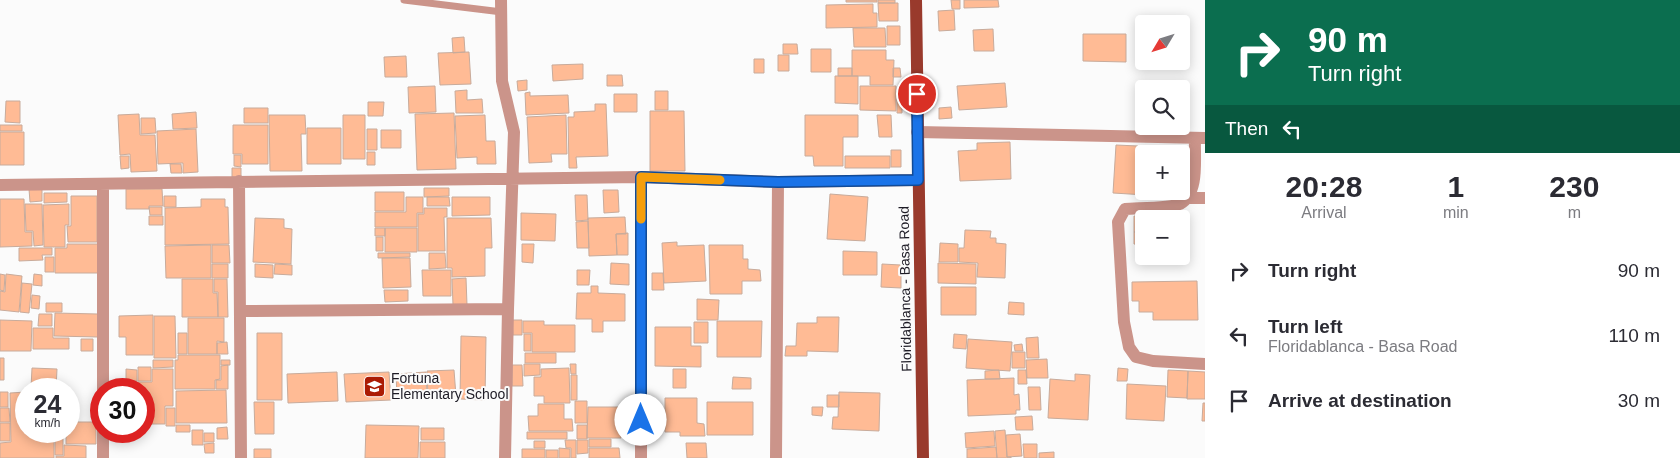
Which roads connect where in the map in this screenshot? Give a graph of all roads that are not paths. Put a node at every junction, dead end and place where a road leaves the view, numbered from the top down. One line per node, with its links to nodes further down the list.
1 (404, 0): 3 (lane)
2 (916, 0): 4 (main road, Floridablanca - Basa Road)
3 (502, 6): 7 (street)
4 (917, 132): 5 (street); 8 (main road, Floridablanca - Basa Road)
5 (1200, 138): 13 (street)
6 (641, 177): 7 (street); 10 (street); 25 (street)
7 (512, 179): 9 (street); 17 (street)
8 (918, 180): 10 (street); 27 (main road, Floridablanca - Basa Road)
9 (239, 181): 11 (street); 18 (street)
10 (778, 182): 26 (street)
11 (103, 184): 12 (street); 20 (street)
12 (0, 185)
13 (1190, 191)
14 (1190, 198): 15 (street)
15 (1205, 198)
16 (1185, 200): 19 (street)
17 (508, 309): 18 (street); 24 (street)
18 (240, 312): 23 (street)
19 (1205, 364)
20 (102, 378)
21 (102, 443): 22 (street)
22 (102, 458)
23 (241, 458)
24 (505, 458)
25 (641, 458)
26 (776, 458)
27 (922, 458)

